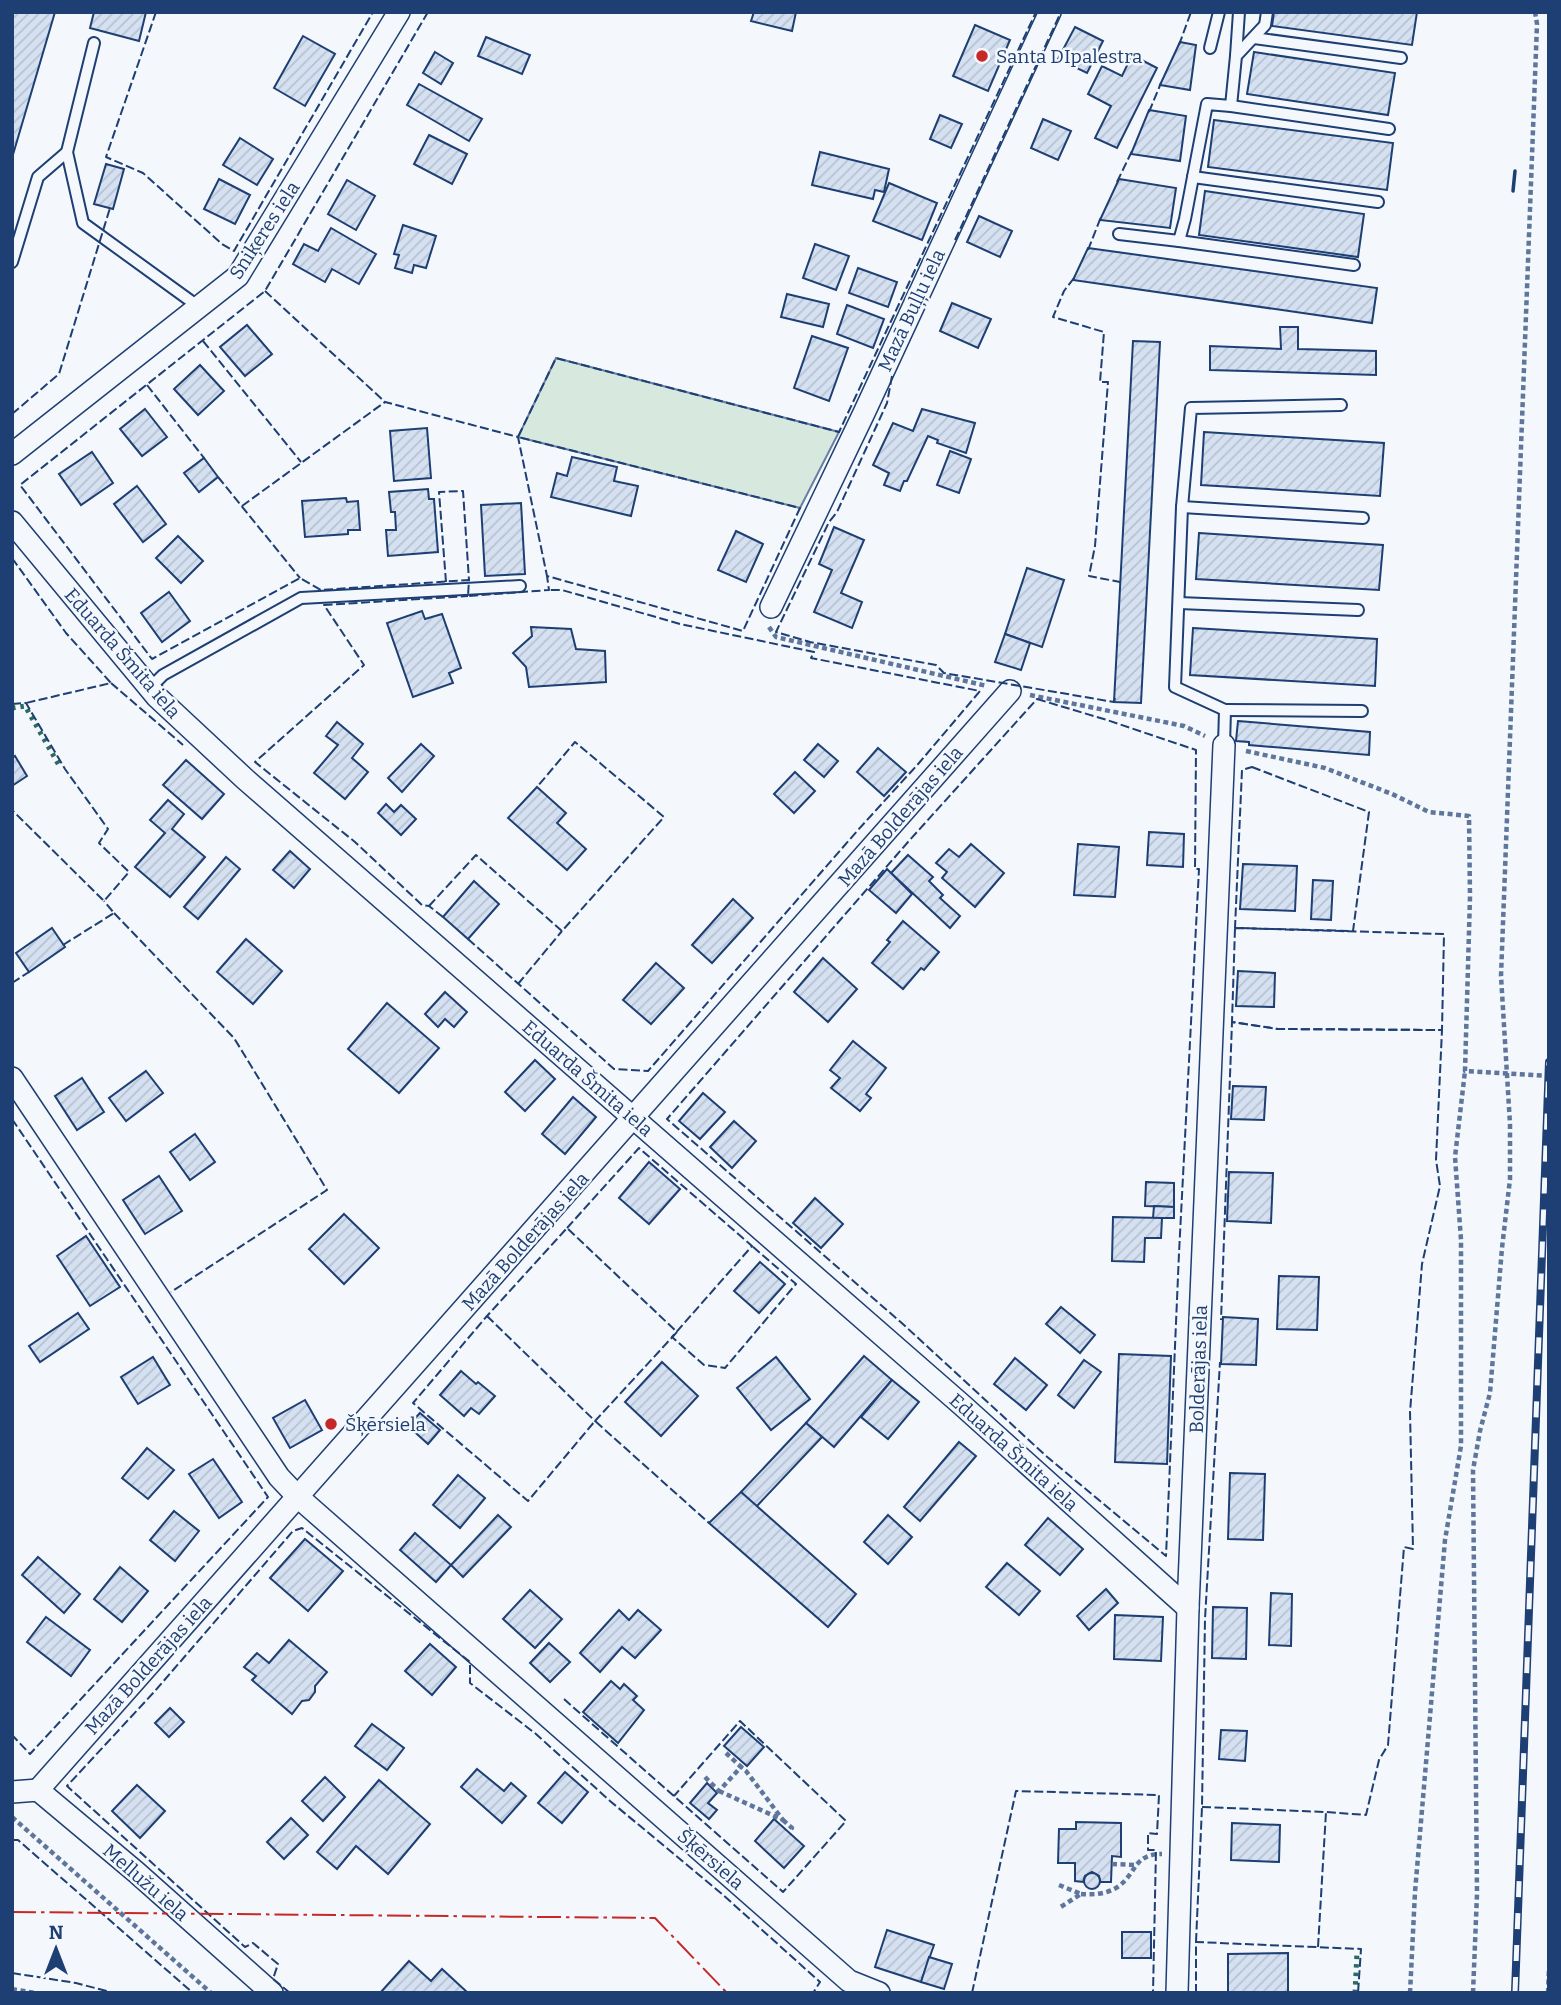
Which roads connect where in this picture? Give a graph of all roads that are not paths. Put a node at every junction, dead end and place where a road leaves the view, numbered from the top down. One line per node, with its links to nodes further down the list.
1 (399, 12): 20 (street, Sniķeres iela)
2 (1050, 12): 28 (street, Mazā Buļļu iela)
3 (1219, 12): 8 (lane)
4 (1239, 12): 9 (lane)
5 (1267, 12): 6 (lane)
6 (1254, 38): 9 (lane); 10 (lane)
7 (94, 43): 13 (lane)
8 (1210, 48)
9 (1236, 56): 11 (lane)
10 (1401, 58)
11 (1231, 106): 12 (lane); 14 (lane)
12 (1389, 129)
13 (67, 152): 18 (lane); 20 (lane)
14 (1193, 177): 15 (lane); 17 (lane)
15 (1378, 202)
16 (1119, 234): 17 (lane)
17 (1179, 241): 19 (lane)
18 (12, 262)
19 (1354, 265)
20 (199, 307): 22 (street, Sniķeres iela)
21 (1341, 405): 23 (lane)
22 (12, 454)
23 (1182, 507): 24 (lane); 27 (lane)
24 (1363, 518)
25 (12, 522): 30 (street, Eduarda Šmita iela)
26 (520, 586): 30 (lane)
27 (1179, 603): 29 (lane); 32 (lane)
28 (771, 607)
29 (1359, 610)
30 (150, 688): 36 (street, Eduarda Šmita iela)
31 (1010, 691): 36 (street, Mazā Bolderājas iela)
32 (1225, 710): 33 (lane); 34 (lane)
33 (1362, 711)
34 (1224, 745): 38 (street, Bolderājas iela)
35 (12, 1078): 37 (street, Šķērsiela)
36 (634, 1118): 37 (street, Mazā Bolderājas iela); 38 (street, Eduarda Šmita iela)
37 (298, 1496): 39 (street, Mazā Bolderājas iela); 41 (street, Šķērsiela)
38 (1188, 1608): 44 (street, Bolderājas iela)
39 (38, 1790): 40 (street); 42 (street, Mellužu iela)
40 (12, 1792)
41 (844, 1987): 43 (street, Šķērsiela)
42 (272, 1993)
43 (879, 1993)
44 (1177, 1993)

